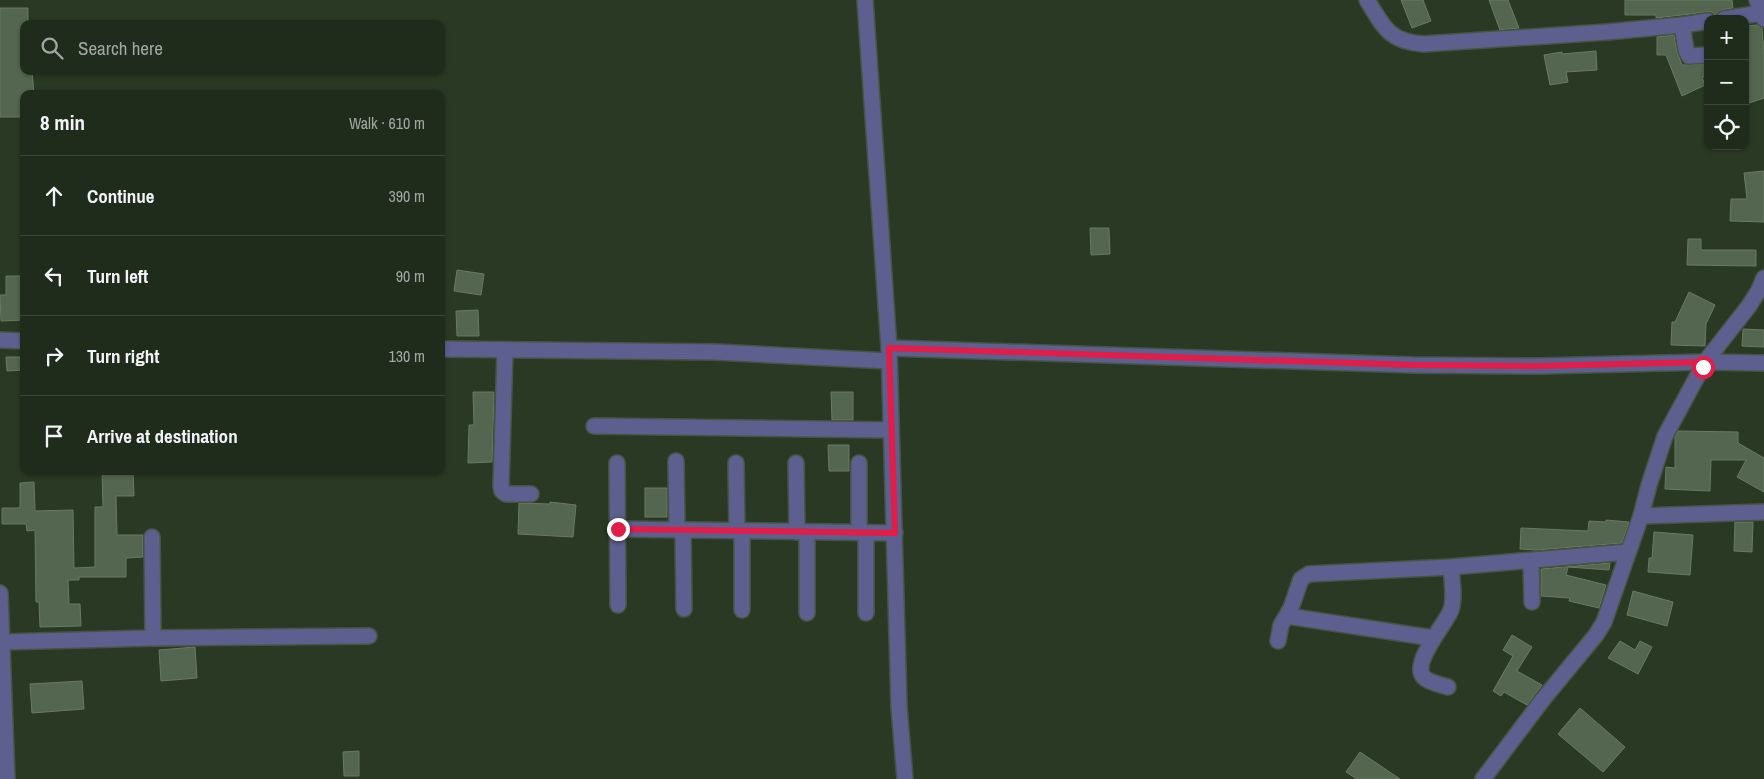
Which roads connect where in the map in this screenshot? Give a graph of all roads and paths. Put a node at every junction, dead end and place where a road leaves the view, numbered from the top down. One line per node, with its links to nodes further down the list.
1 (865, 0): 13 (street)
2 (1367, 0): 6 (street)
3 (1761, 11): 4 (street)
4 (1742, 15)
5 (1704, 22): 6 (street)
6 (1682, 26): 7 (street)
7 (1704, 55)
8 (1764, 278): 14 (street)
9 (0, 340): 10 (street)
10 (20, 341)
11 (445, 349): 12 (street)
12 (505, 350): 13 (street); 23 (street)
13 (889, 355): 14 (street); 17 (street)
14 (1704, 364): 15 (street); 25 (street)
15 (1764, 364)
16 (594, 426): 17 (street)
17 (892, 430): 31 (street)
18 (676, 461): 27 (street)
19 (617, 463): 26 (street)
20 (736, 463): 28 (street)
21 (796, 463): 29 (street)
22 (859, 463): 30 (street)
23 (531, 494)
24 (1764, 512): 25 (street)
25 (1641, 516): 33 (street)
26 (618, 529): 27 (street); 38 (street)
27 (680, 530): 28 (street); 39 (street)
28 (739, 531): 29 (street); 40 (street)
29 (802, 532): 30 (street); 41 (street)
30 (862, 533): 31 (street); 42 (street)
31 (895, 533): 51 (street)
32 (152, 537): 45 (street)
33 (1628, 552): 34 (street); 52 (street)
34 (1531, 561): 35 (street); 37 (street)
35 (1451, 568): 43 (street); 46 (street)
36 (0, 593): 48 (street)
37 (1532, 602)
38 (618, 605)
39 (684, 609)
40 (742, 610)
41 (807, 613)
42 (866, 613)
43 (1286, 616): 46 (street); 47 (street)
44 (368, 636): 45 (street)
45 (153, 638): 48 (street)
46 (1433, 638): 49 (street)
47 (1278, 641)
48 (2, 642): 50 (street)
49 (1448, 687)
50 (7, 779)
51 (904, 779)
52 (1483, 779)

